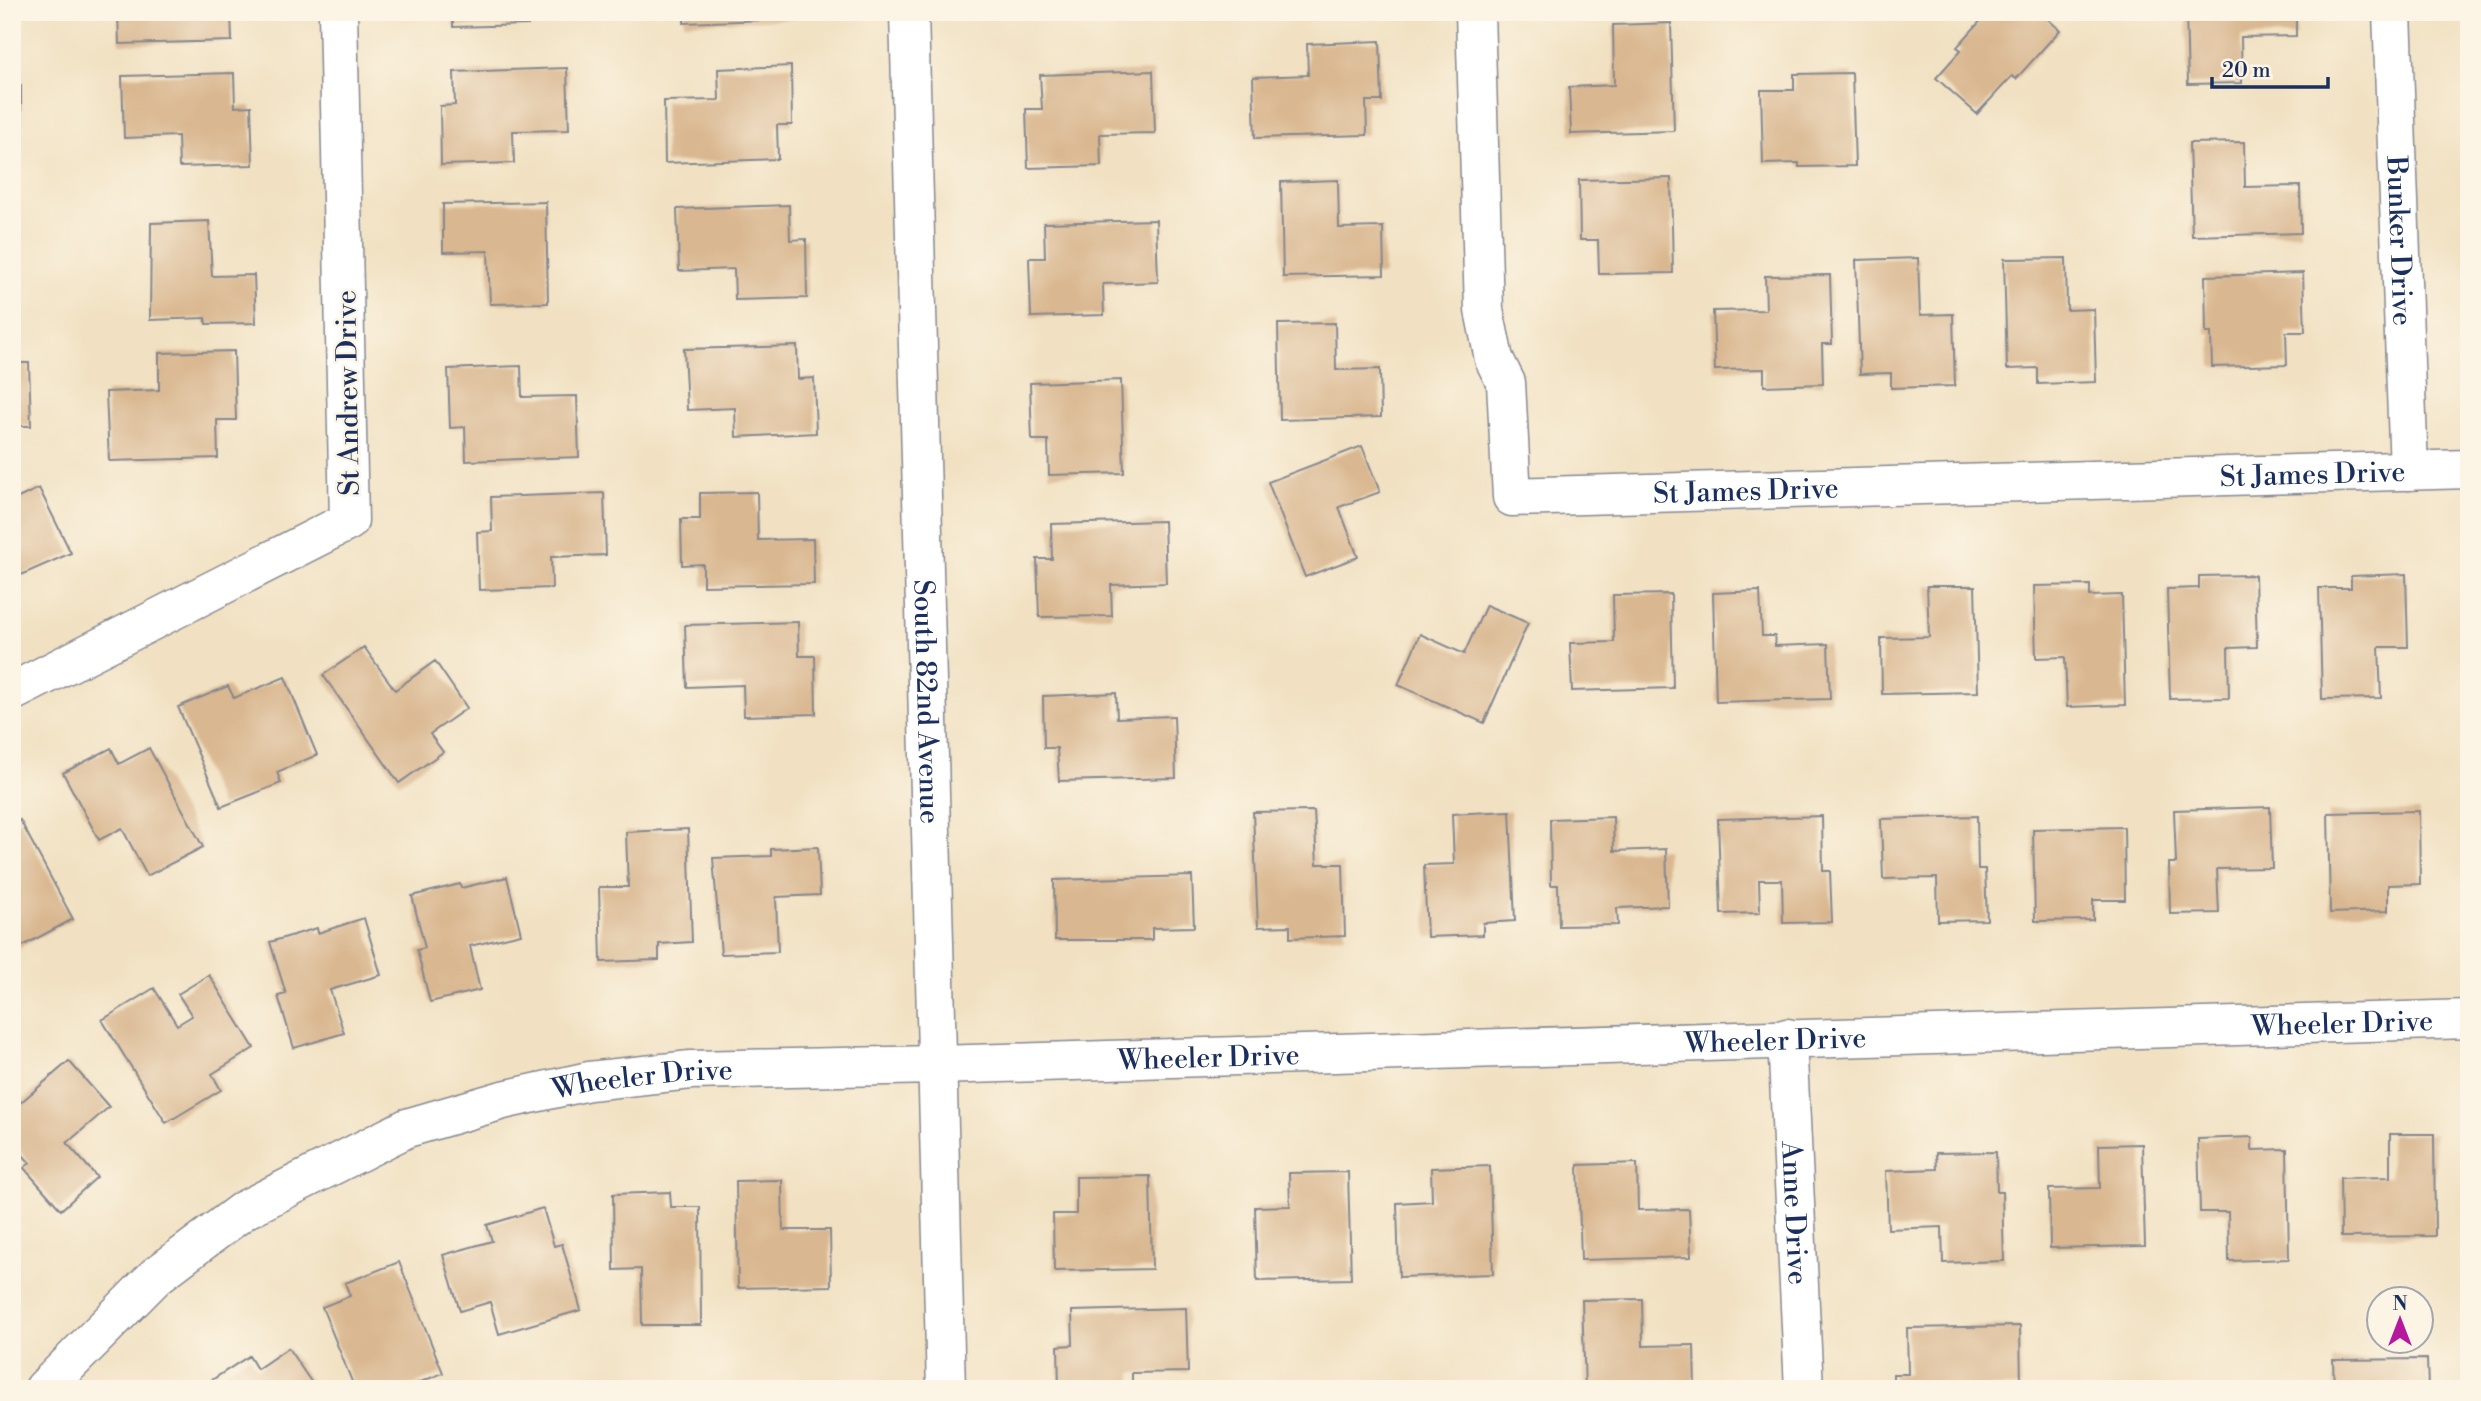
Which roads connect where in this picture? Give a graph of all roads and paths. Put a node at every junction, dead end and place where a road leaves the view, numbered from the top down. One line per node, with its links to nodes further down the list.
1 (338, 12): 7 (street, St Andrew Drive)
2 (909, 12): 10 (street, South 82nd Avenue)
3 (1475, 12): 6 (street, St James Drive)
4 (2392, 12): 6 (street, Bunker Drive)
5 (2469, 469): 6 (street, St James Drive)
6 (2409, 471)
7 (12, 692)
8 (2469, 1019): 9 (street, Wheeler Drive)
9 (1787, 1038): 10 (street, Wheeler Drive); 13 (street, Anne Drive)
10 (938, 1065): 11 (street, Wheeler Drive); 12 (street, South 82nd Avenue)
11 (44, 1389)
12 (946, 1389)
13 (1804, 1389)

